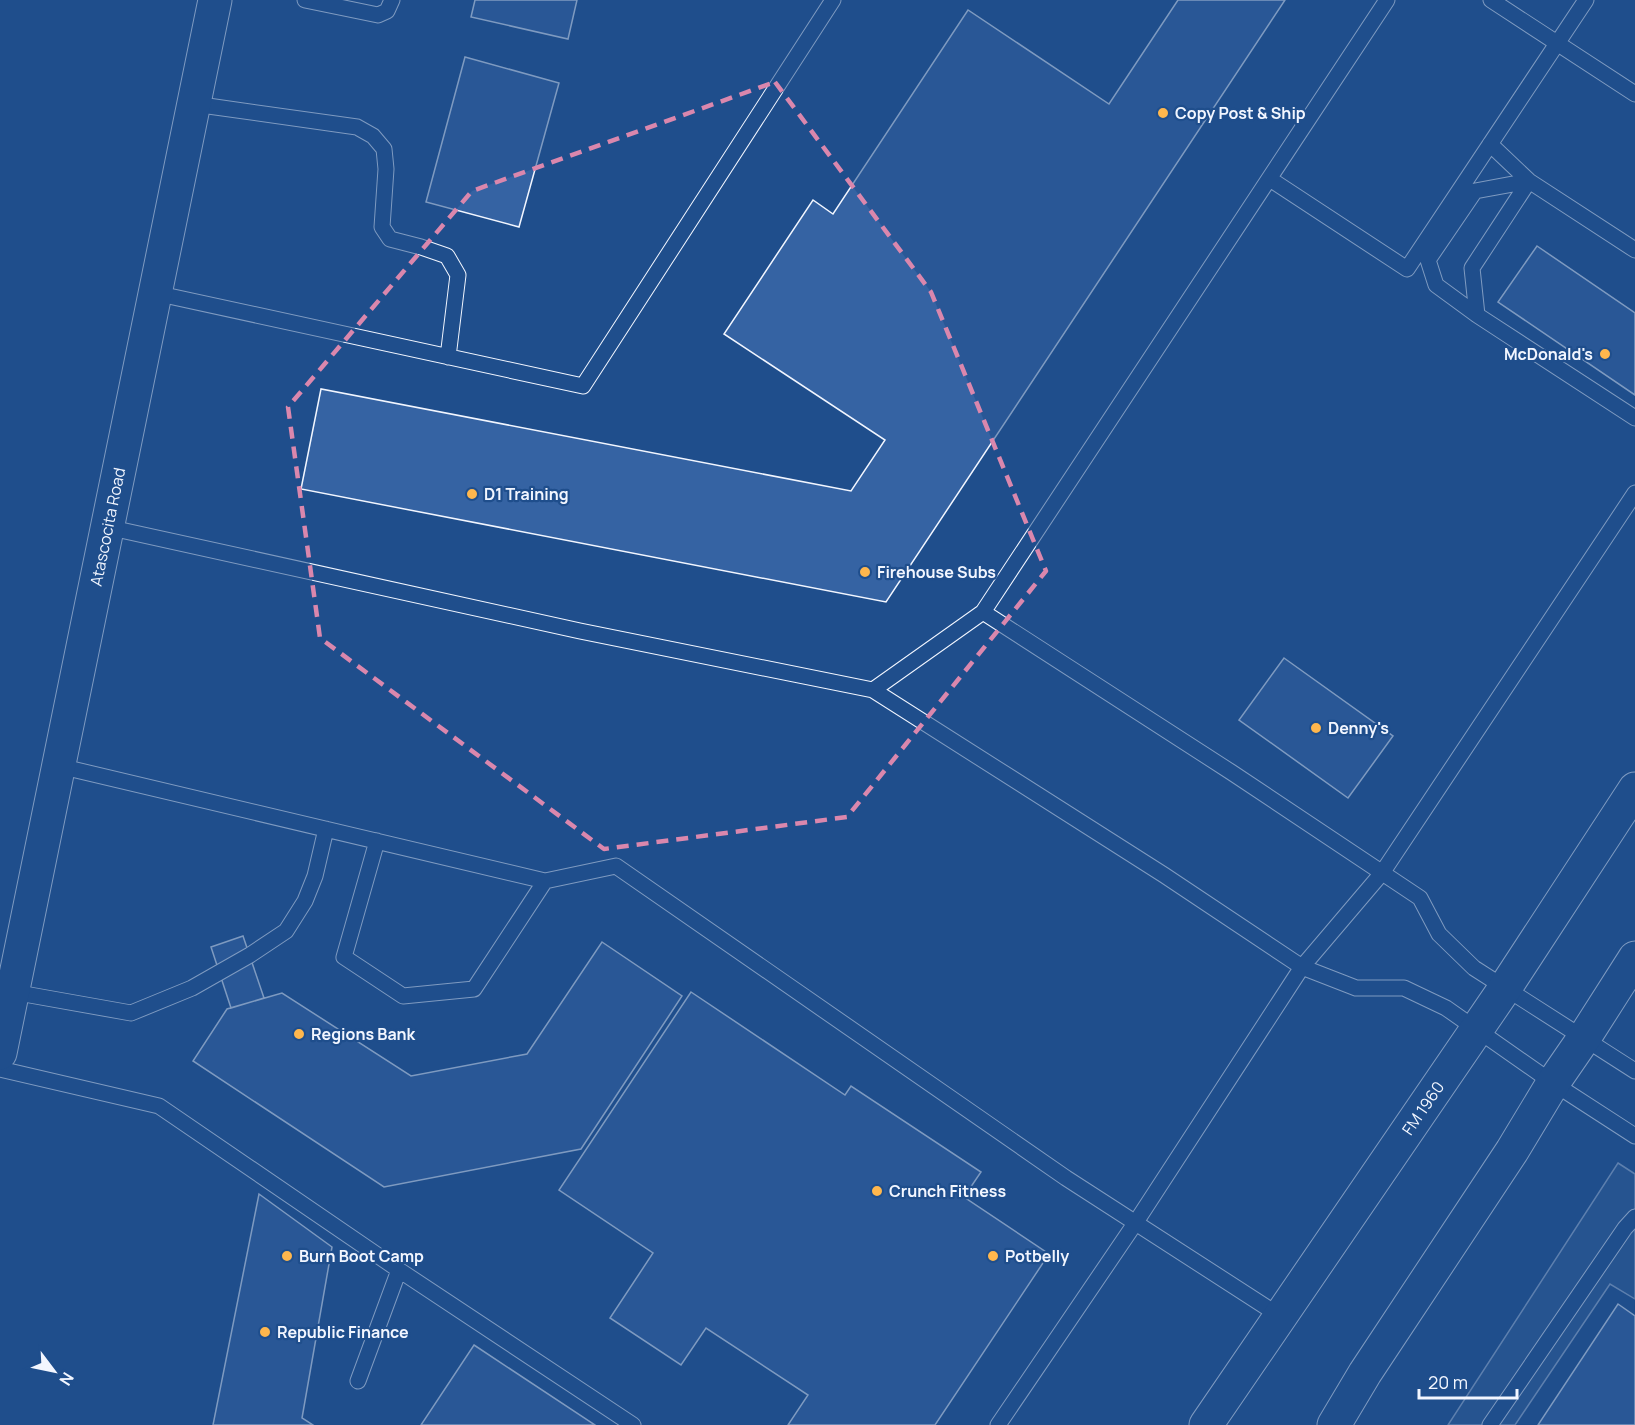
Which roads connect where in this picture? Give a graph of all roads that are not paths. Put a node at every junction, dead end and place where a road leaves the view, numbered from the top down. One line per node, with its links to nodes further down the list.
1 (215, 0): 10 (main road, Atascocita Road)
2 (305, 0): 7 (lane)
3 (832, 0): 17 (lane)
4 (1387, 0): 12 (lane)
5 (1491, 0): 8 (lane)
6 (1586, 0): 8 (lane)
7 (390, 6)
8 (1557, 43): 9 (lane); 11 (lane)
9 (1635, 93)
10 (194, 104): 15 (main road, Atascocita Road); 17 (lane)
11 (1490, 144): 12 (lane); 13 (lane)
12 (1270, 179): 21 (lane)
13 (1529, 181): 14 (lane); 16 (lane); 16 (lane)
14 (1635, 250)
15 (155, 293): 17 (lane); 20 (main road, Atascocita Road)
16 (1477, 315): 18 (lane)
17 (448, 357)
18 (1635, 418)
19 (1635, 494): 27 (lane)
20 (107, 527): 22 (lane); 23 (main road, Atascocita Road)
21 (982, 612): 22 (lane); 27 (lane)
22 (873, 690): 30 (lane)
23 (59, 766): 25 (lane); 32 (main road, Atascocita Road)
24 (1635, 789): 31 (main road, FM 1960 / FM 1960)
25 (326, 829): 26 (lane); 32 (lane)
26 (377, 841): 28 (lane); 28 (lane)
27 (1382, 873): 30 (lane); 31 (lane)
28 (545, 881): 40 (lane)
29 (1635, 958): 34 (main road)
30 (1302, 967): 33 (lane); 40 (lane)
31 (1505, 988): 33 (main road, FM 1960 / FM 1960); 34 (lane)
32 (13, 992): 35 (main road, Atascocita Road)
33 (1477, 1029): 38 (lane); 43 (main road, FM 1960 / FM 1960)
34 (1584, 1038): 37 (lane); 38 (main road)
35 (0, 1053)
36 (0, 1069): 42 (lane)
37 (1635, 1071)
38 (1552, 1083): 39 (lane); 48 (main road)
39 (1635, 1136)
40 (1136, 1221): 43 (lane); 46 (lane)
41 (1632, 1226): 49 (lane)
42 (399, 1270): 44 (lane); 45 (lane)
43 (1280, 1316): 47 (main road, FM 1960 / FM 1960)
44 (357, 1381)
45 (633, 1425)
46 (998, 1425)
47 (1206, 1425)
48 (1334, 1425)
49 (1491, 1425)

